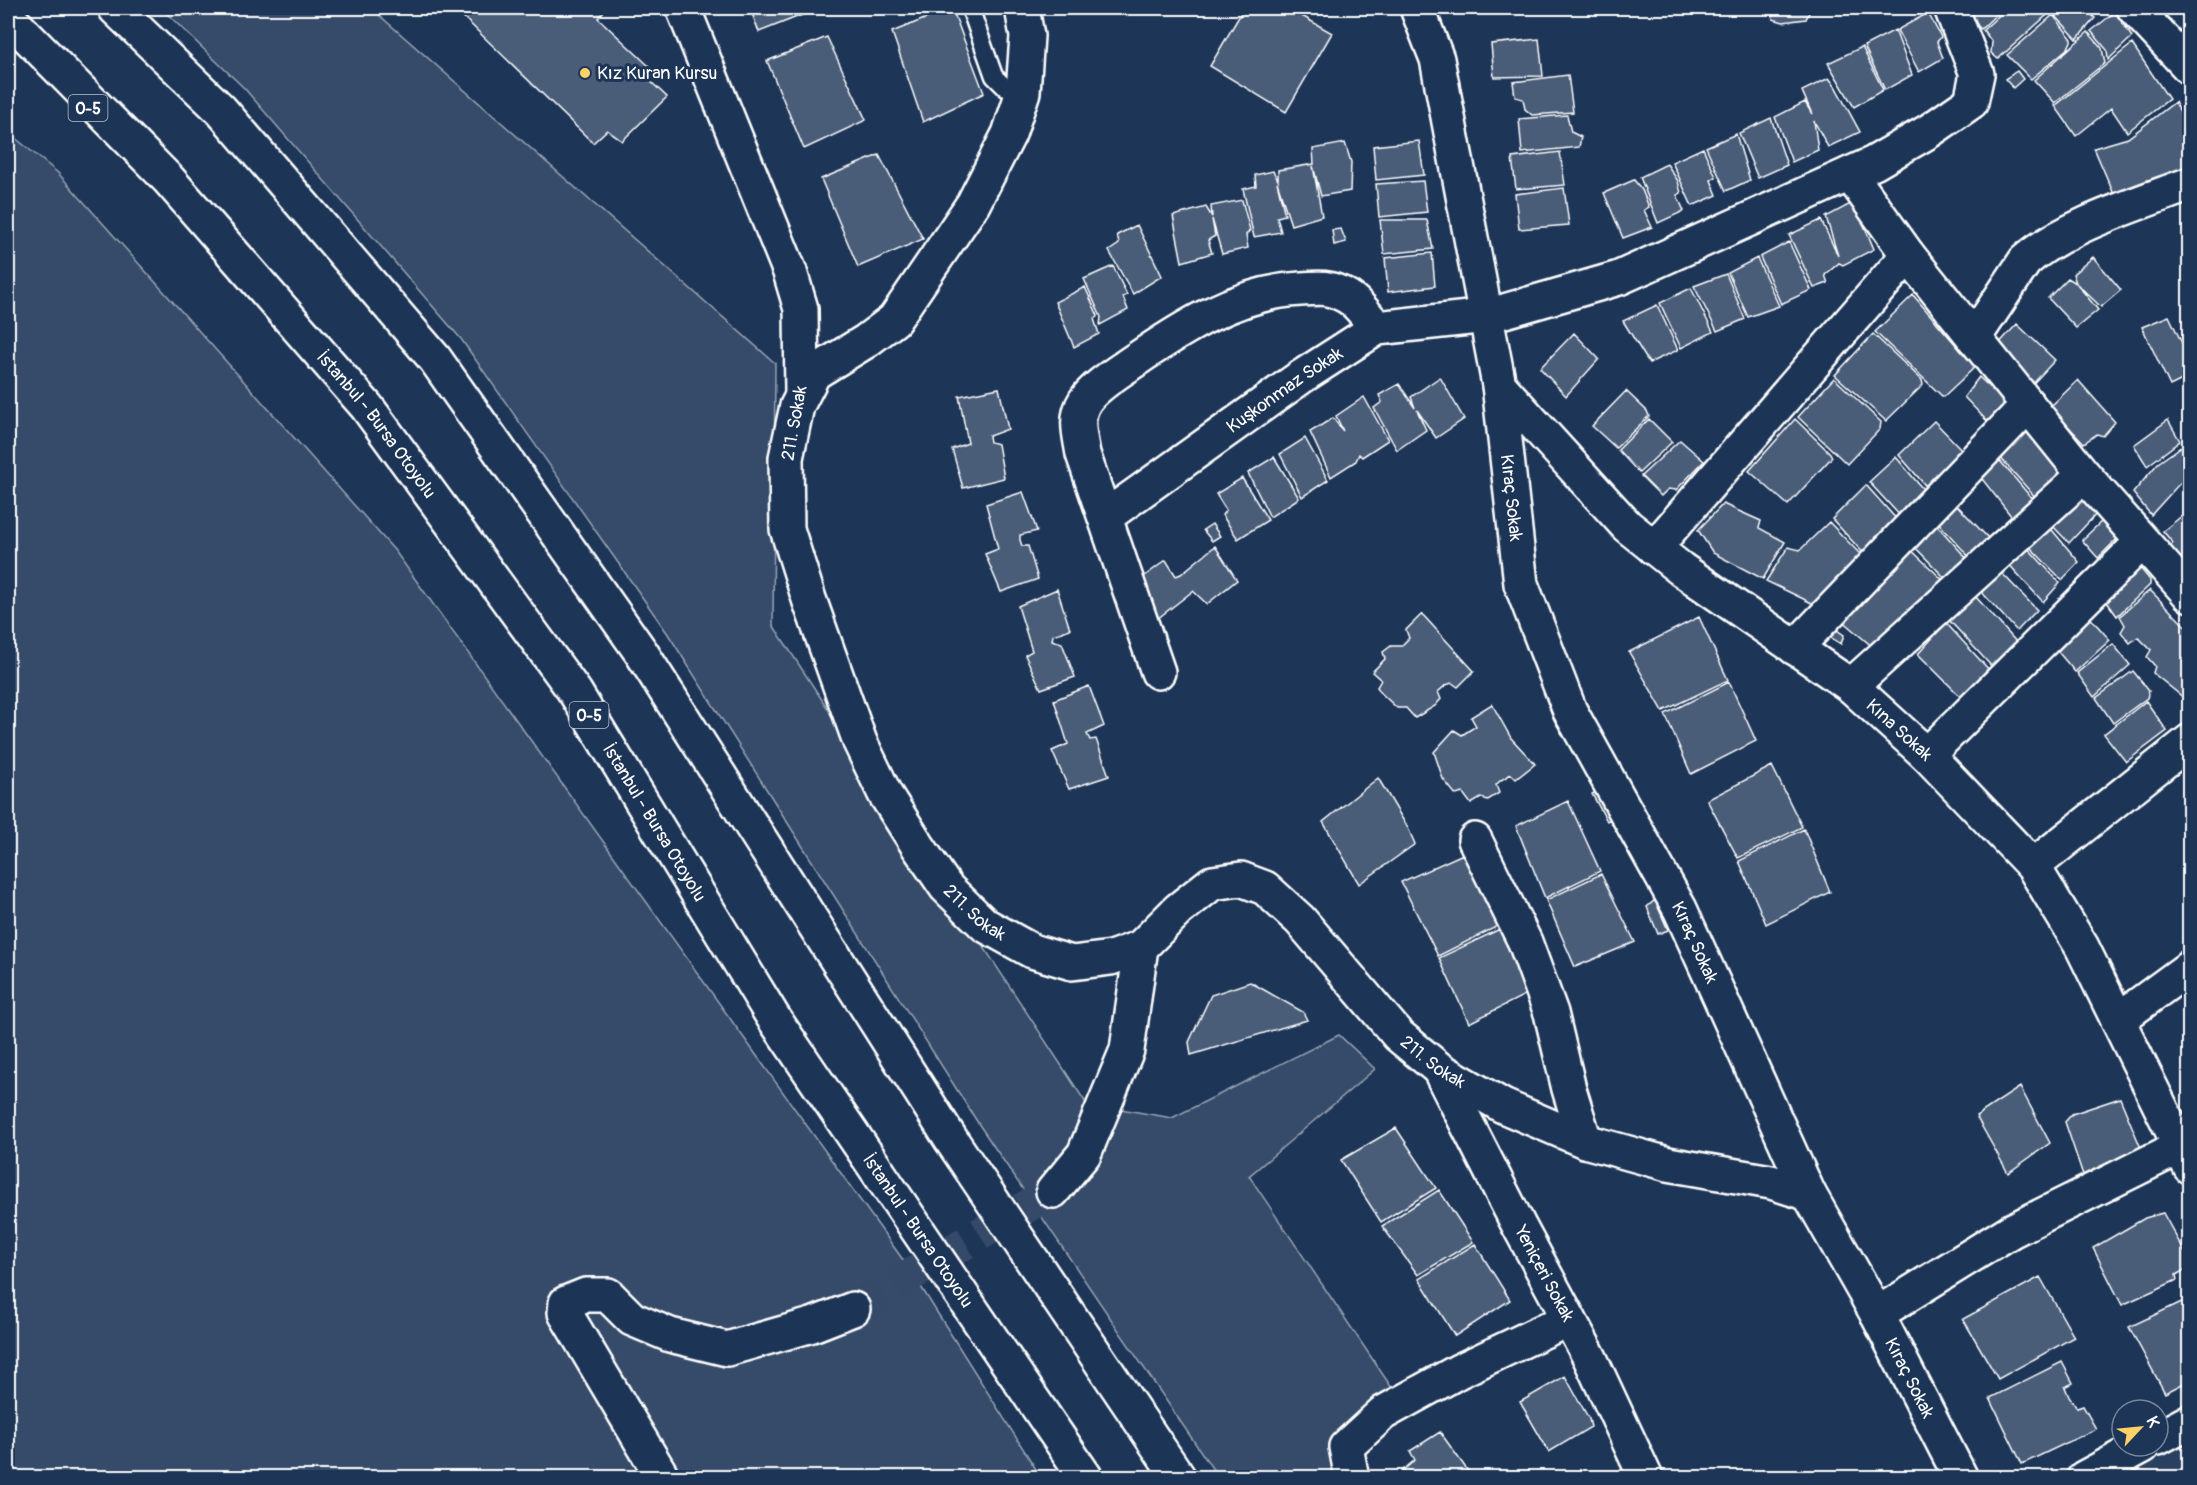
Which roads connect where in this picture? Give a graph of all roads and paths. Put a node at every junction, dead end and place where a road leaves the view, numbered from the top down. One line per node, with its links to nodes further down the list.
1 (115, 8): 50 (main road)
2 (683, 8): 20 (main road, 211. Sokak)
3 (970, 8): 11 (lane)
4 (1022, 8): 11 (main road)
5 (1418, 8): 16 (main road, Kıraç Sokak)
6 (1951, 8): 12 (main road, Kuşkonmaz Sokak)
7 (2134, 8): 10 (main road)
8 (8, 17): 13 (main road, İstanbul - Bursa Otoyolu / O-5)
9 (8, 36): 13 (main road, O-5)
10 (2190, 68)
11 (1023, 92): 20 (main road)
12 (1850, 174): 15 (main road); 16 (main road, Kuşkonmaz Sokak)
13 (169, 180): 49 (main road, İstanbul - Bursa Otoyolu / O-5)
14 (2190, 184): 18 (main road)
15 (1908, 255): 18 (main road); 25 (main road)
16 (1486, 316): 17 (main road, Kuşkonmaz Sokak); 19 (main road, Kıraç Sokak)
17 (1377, 328): 23 (main road, Kuşkonmaz Sokak); 23 (main road)
18 (1974, 338): 21 (main road)
19 (1499, 385): 25 (main road, Kına Sokak); 41 (main road, Kıraç Sokak)
20 (802, 395): 34 (main road, 211. Sokak)
21 (2028, 405): 22 (main road); 27 (main road)
22 (2084, 475): 24 (main road); 29 (main road)
23 (1105, 516): 28 (main road)
24 (2141, 543): 26 (main road); 31 (main road)
25 (1654, 548): 27 (main road, Kına Sokak)
26 (2190, 595)
27 (1795, 648): 29 (main road, Kına Sokak)
28 (1158, 672)
29 (1851, 686): 31 (main road, Kına Sokak)
30 (2190, 741): 33 (main road)
31 (1927, 755): 33 (main road, Kına Sokak)
32 (1475, 840): 38 (main road)
33 (2033, 866): 36 (main road, Kına Sokak)
34 (1141, 947): 37 (main road, 211. Sokak); 40 (main road)
35 (2190, 967): 36 (main road)
36 (2118, 1020): 39 (main road, Kına Sokak)
37 (1439, 1069): 38 (main road, 211. Sokak); 44 (main road, Yeniçeri Sokak)
38 (1585, 1141): 41 (main road, 211. Sokak)
39 (2185, 1157): 43 (main road)
40 (1053, 1191)
41 (1809, 1194): 43 (main road, Kıraç Sokak)
42 (853, 1309): 48 (main road)
43 (1877, 1314): 53 (main road, Kıraç Sokak)
44 (1569, 1319): 51 (main road); 52 (main road, Yeniçeri Sokak)
45 (2190, 1421): 46 (main road)
46 (2170, 1432)
47 (2121, 1458): 54 (main road)
48 (663, 1478)
49 (1086, 1478)
50 (1179, 1478)
51 (1353, 1478)
52 (1646, 1478)
53 (1961, 1478)
54 (2084, 1478)

